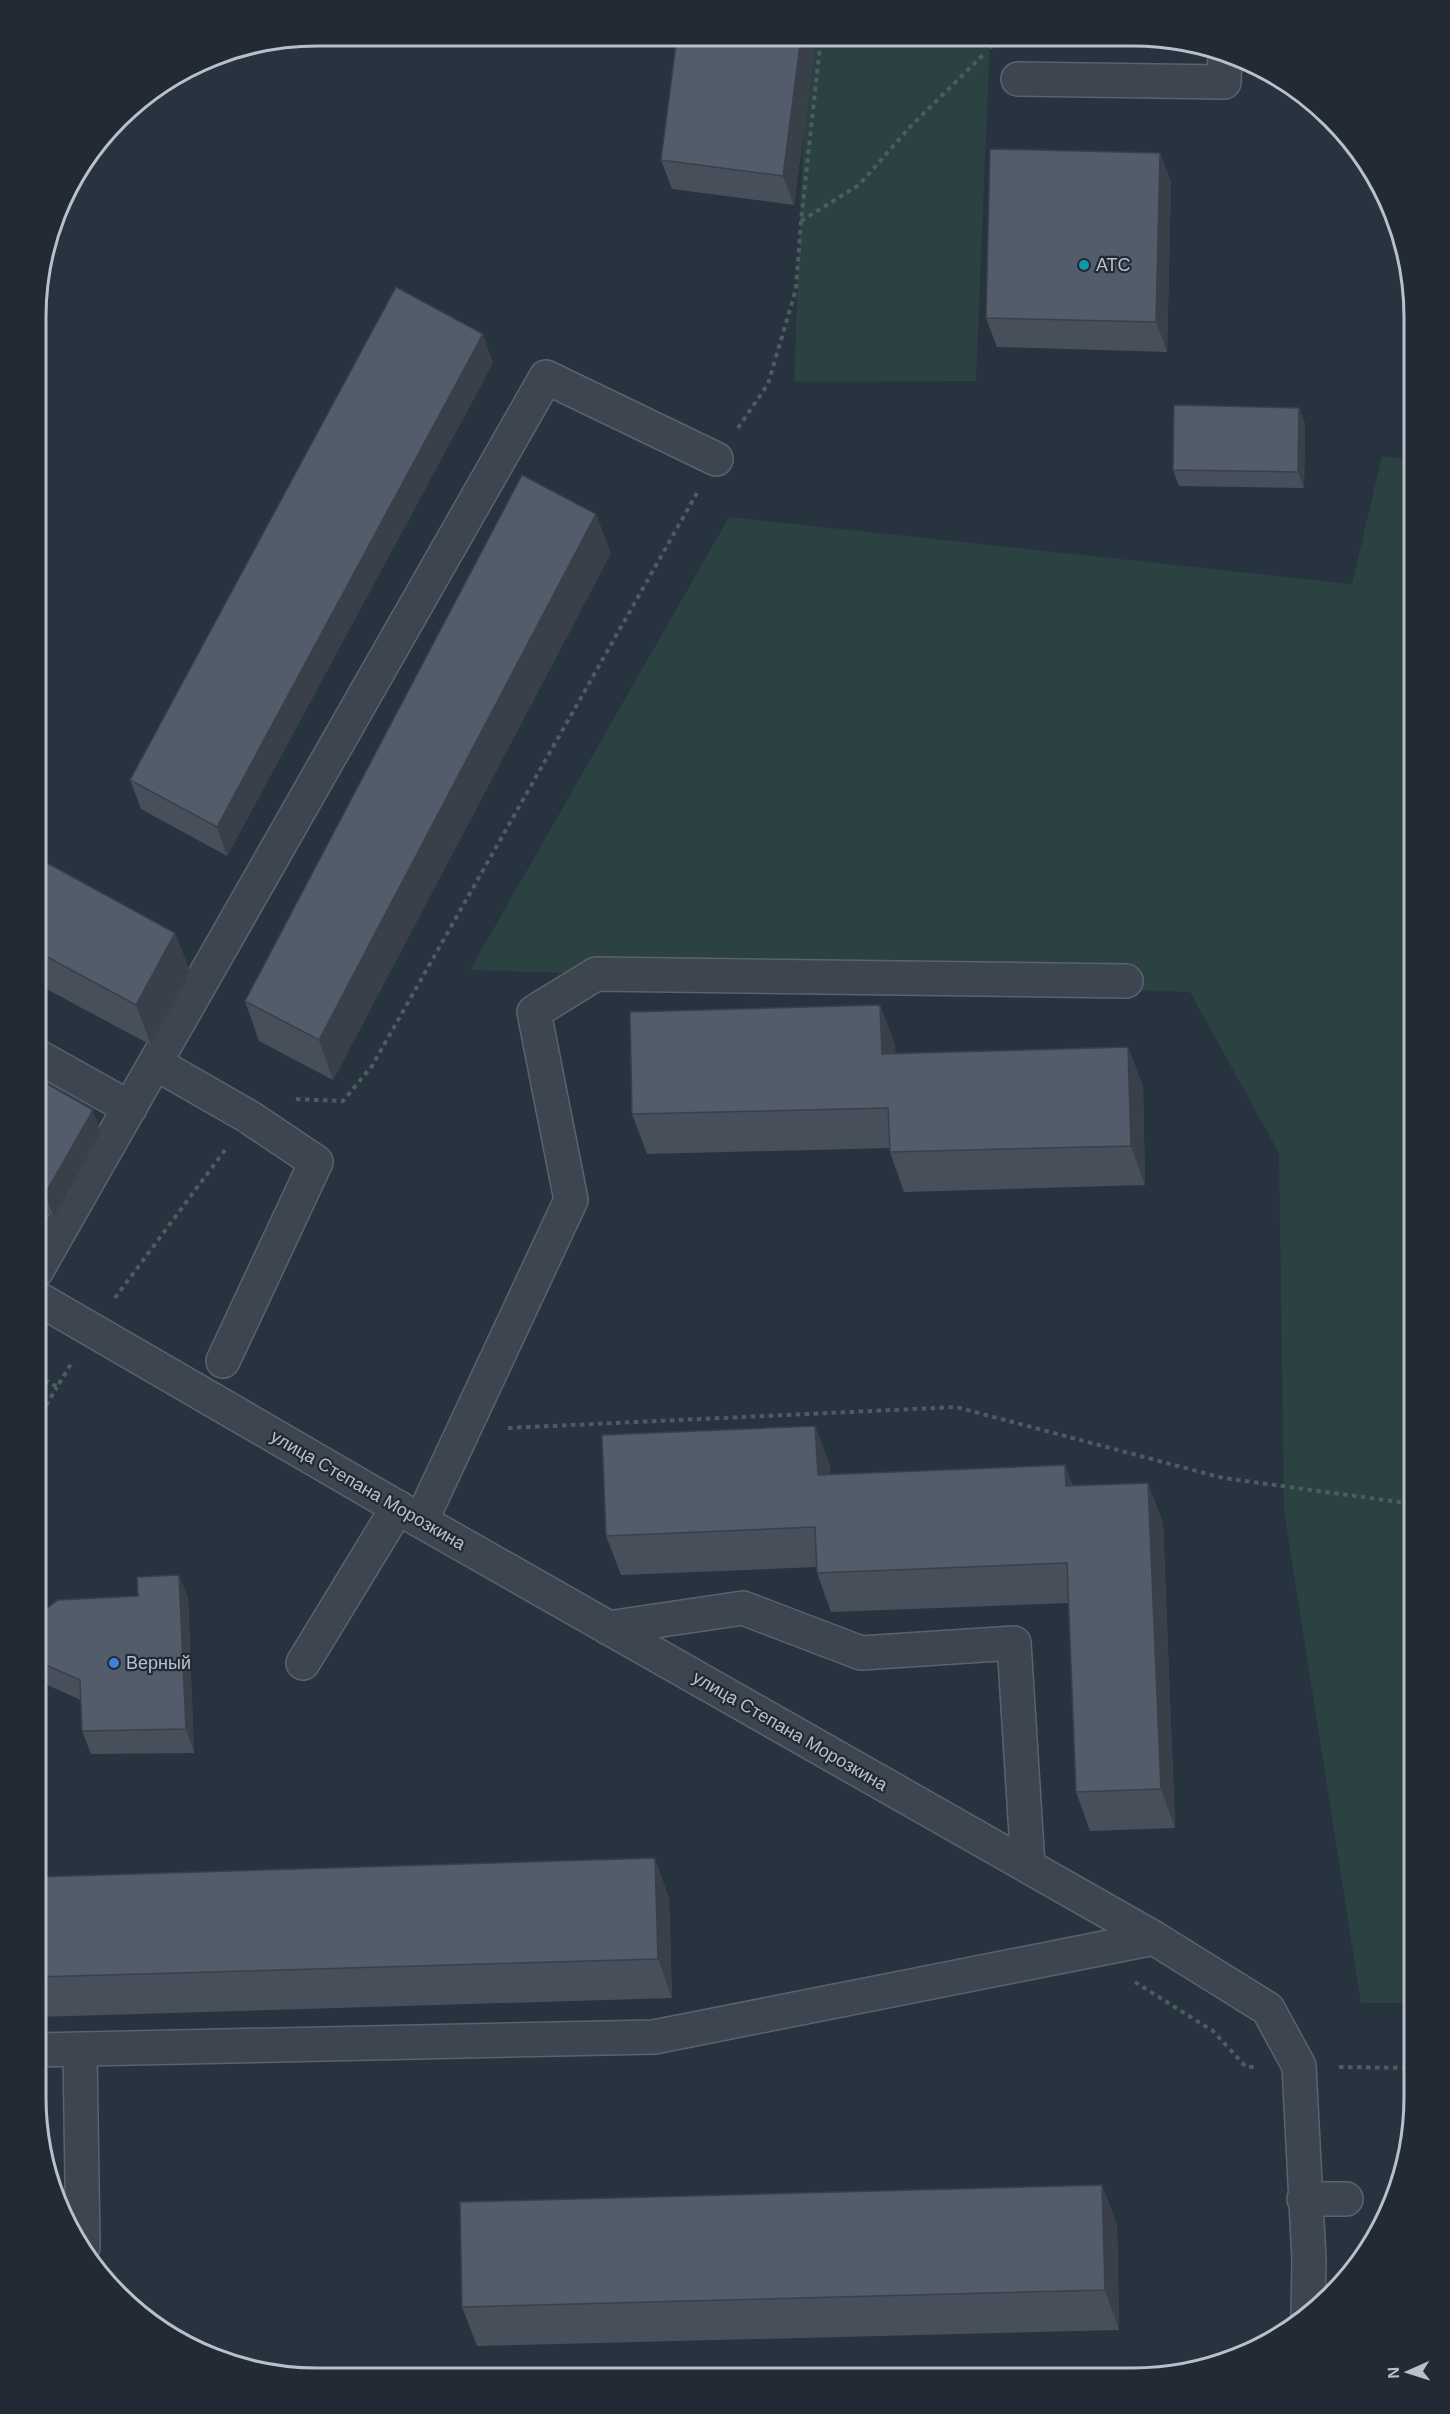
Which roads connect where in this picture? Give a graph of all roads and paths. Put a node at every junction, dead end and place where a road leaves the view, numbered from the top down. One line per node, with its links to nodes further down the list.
1 (820, 46): 5 (path)
2 (992, 46): 5 (path)
3 (1225, 63): 4 (street)
4 (1018, 79)
5 (801, 221): 6 (path)
6 (716, 459): 9 (street); 11 (path)
7 (1126, 981): 19 (street)
8 (46, 1061): 10 (street)
9 (155, 1063): 10 (street); 11 (street)
10 (130, 1108): 12 (street)
11 (249, 1117): 14 (path); 15 (street)
12 (46, 1254)
13 (46, 1303): 14 (street, улица Степана Морозкина)
14 (92, 1329): 17 (path); 21 (street, улица Степана Морозкина)
15 (224, 1361)
16 (46, 1380): 17 (path)
17 (57, 1387): 18 (path)
18 (46, 1406)
19 (463, 1430): 20 (path); 21 (street)
20 (1404, 1503)
21 (410, 1514): 22 (street, улица Степана Морозкина); 23 (street)
22 (608, 1628): 24 (street, улица Степана Морозкина); 24 (street)
23 (303, 1663)
24 (1028, 1866): 25 (street, улица Степана Морозкина)
25 (1154, 1938): 26 (street); 28 (street, улица Степана Морозкина)
26 (80, 2049): 27 (street); 30 (street)
27 (46, 2050)
28 (1304, 2199): 29 (street); 31 (street, улица Степана Морозкина)
29 (1346, 2199)
30 (82, 2230)
31 (1308, 2302)

